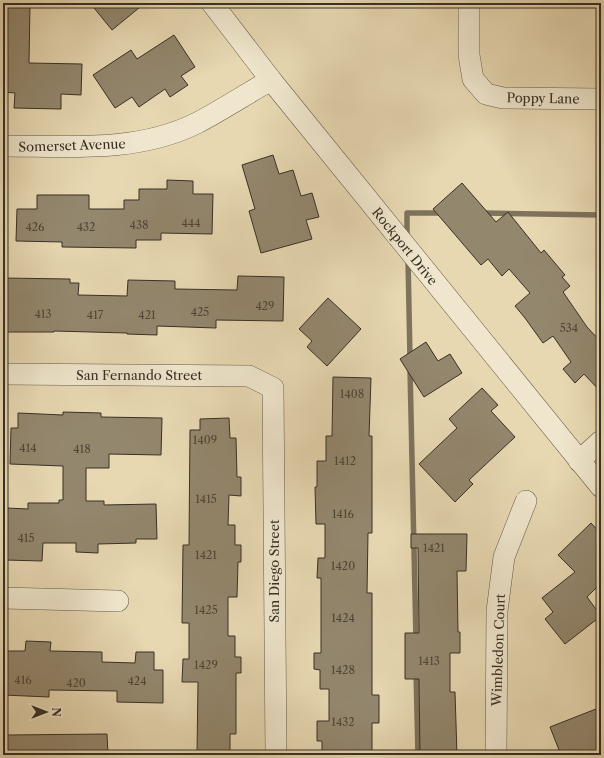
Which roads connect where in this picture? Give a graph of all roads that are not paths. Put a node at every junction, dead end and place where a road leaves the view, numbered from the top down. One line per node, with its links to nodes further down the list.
1 (212, 3): 3 (street, Rockport Drive)
2 (469, 3): 4 (street, Poppy Lane)
3 (271, 80): 5 (street, Somerset Avenue); 9 (street, Rockport Drive)
4 (601, 98)
5 (3, 146)
6 (3, 374): 7 (street, San Fernando Street)
7 (273, 388): 14 (street, San Diego Street)
8 (601, 440): 9 (street)
9 (579, 461): 10 (street, Rockport Drive)
10 (601, 487)
11 (526, 501): 15 (street, Wimbledon Court)
12 (3, 598): 13 (street)
13 (118, 602)
14 (276, 755)
15 (496, 755)

